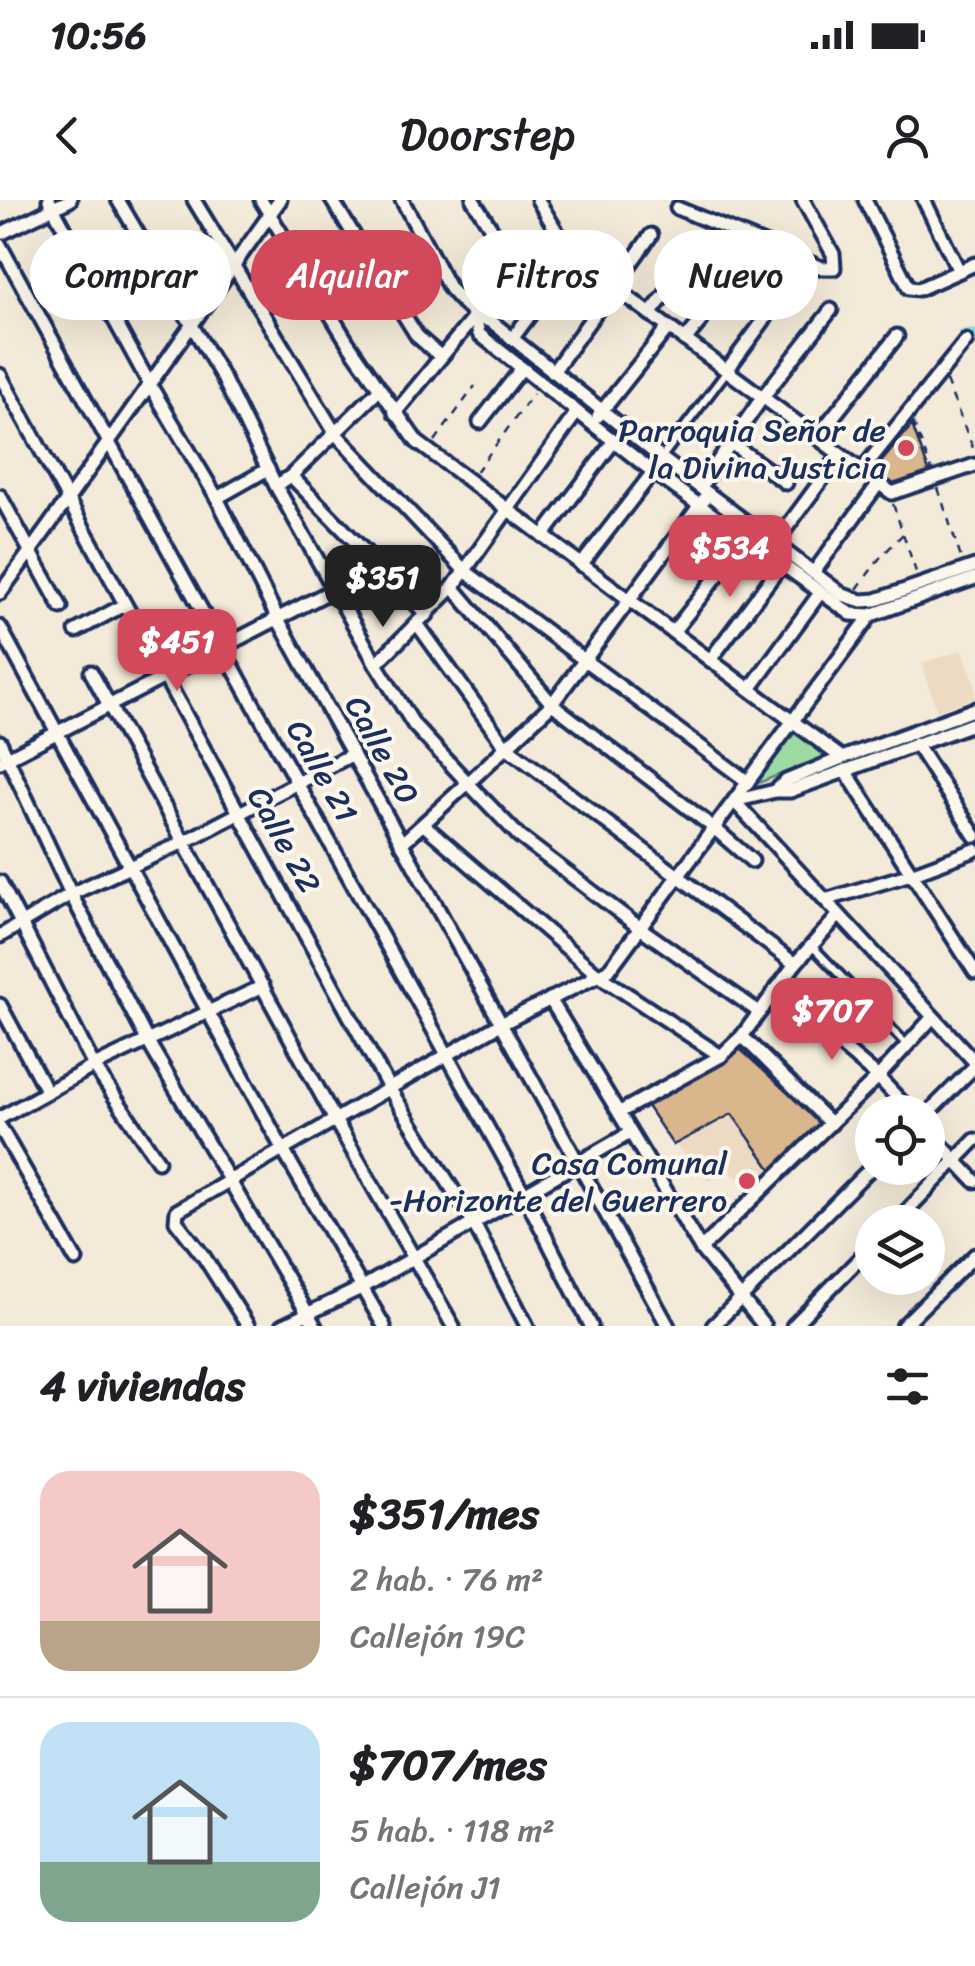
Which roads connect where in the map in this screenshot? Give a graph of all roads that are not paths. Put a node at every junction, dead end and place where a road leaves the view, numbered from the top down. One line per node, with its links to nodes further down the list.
1 (70, 200): 14 (street)
2 (118, 200): 38 (street)
3 (194, 200): 24 (street)
4 (261, 200): 16 (street)
5 (280, 200): 16 (street)
6 (332, 200): 44 (street)
7 (402, 200): 26 (street)
8 (473, 200): 17 (street)
9 (538, 200): 18 (street)
10 (694, 200): 15 (street)
11 (804, 200): 15 (street)
12 (865, 200): 25 (street)
13 (924, 200): 25 (street)
14 (51, 204): 19 (street); 49 (street, Calle 20)
15 (675, 204)
16 (269, 215): 24 (street); 50 (street)
17 (492, 230)
18 (556, 230)
19 (0, 234)
20 (650, 235): 22 (street)
21 (0, 246): 60 (street, Calle 21)
22 (634, 257)
23 (975, 264): 25 (street)
24 (233, 267): 38 (street); 57 (street)
25 (959, 270)
26 (462, 302)
27 (634, 302): 30 (street)
28 (654, 309): 30 (street)
29 (832, 310): 51 (street)
30 (650, 314): 39 (street)
31 (472, 320): 44 (street)
32 (476, 320): 45 (street)
33 (488, 320): 41 (street)
34 (526, 320): 41 (street)
35 (590, 320): 47 (street)
36 (701, 320): 42 (street)
37 (764, 320): 46 (street)
38 (189, 324): 49 (street); 65 (street)
39 (668, 328): 42 (street); 52 (street)
40 (897, 336): 58 (street)
41 (512, 339): 47 (street)
42 (685, 340): 46 (street)
43 (966, 341): 66 (street)
44 (440, 356): 54 (street)
45 (522, 368): 53 (street); 55 (street)
46 (727, 370): 51 (street); 63 (lane)
47 (553, 372): 52 (street)
48 (0, 375): 75 (street, Calle 22)
49 (150, 385): 60 (street); 74 (street, Calle 20)
50 (380, 389): 54 (street); 57 (street)
51 (762, 398): 58 (street); 61 (street)
52 (602, 411): 56 (street); 63 (street)
53 (577, 412): 56 (street); 76 (street)
54 (395, 413): 76 (street)
55 (480, 422)
56 (592, 424): 59 (street)
57 (335, 433): 68 (street); 84 (street)
58 (817, 437): 62 (street)
59 (614, 441): 67 (street); 77 (street)
60 (110, 443): 75 (street); 99 (street, Calle 21)
61 (731, 443): 69 (street); 72 (street)
62 (840, 454): 66 (street); 79 (street)
63 (661, 458): 72 (street)
64 (975, 465): 70 (street)
65 (268, 469): 71 (street); 74 (street)
66 (862, 470): 70 (street)
67 (654, 472): 72 (street); 81 (street)
68 (291, 476): 71 (street); 95 (street)
69 (786, 483)
70 (879, 484): 85 (street)
71 (276, 486): 87 (street)
72 (702, 495): 78 (street); 79 (street); 90 (street)
73 (0, 496): 80 (street)
74 (216, 498): 94 (street, Calle 20)
75 (68, 500): 80 (street); 91 (street, Calle 22)
76 (508, 510): 77 (street); 84 (street)
77 (542, 536): 81 (street)
78 (747, 538): 82 (street); 98 (street)
79 (776, 542): 85 (street)
80 (29, 554): 88 (street); 92 (street)
81 (581, 564): 90 (street)
82 (782, 564): 89 (street); 101 (street)
83 (972, 571): 85 (street); 93 (street)
84 (465, 572): 86 (street); 100 (street)
85 (814, 572)
86 (453, 587): 95 (street); 106 (street)
87 (334, 589): 94 (street); 102 (street)
88 (0, 593)
89 (820, 593): 93 (street); 105 (street)
90 (629, 600): 98 (street); 100 (street)
91 (124, 605): 97 (street); 104 (street, Calle 22)
92 (61, 607)
93 (871, 614): 109 (street)
94 (278, 619): 99 (street); 115 (street, Calle 20)
95 (422, 620): 102 (street); 114 (street)
96 (0, 627): 111 (street)
97 (76, 632)
98 (673, 632): 101 (street)
99 (222, 647): 104 (street); 118 (street, Calle 21)
100 (586, 660): 106 (street); 119 (street)
101 (710, 660): 105 (street)
102 (376, 664): 120 (street)
103 (91, 672): 107 (street)
104 (164, 677): 107 (street); 122 (street, Calle 22)
105 (750, 689): 109 (street)
106 (552, 704): 114 (street); 124 (street)
107 (109, 706): 111 (street); 126 (street)
108 (975, 709): 117 (street)
109 (793, 720): 117 (street); 119 (street)
110 (975, 723): 113 (street)
111 (57, 732): 116 (street); 130 (street)
112 (0, 742): 116 (street)
113 (916, 744): 117 (street); 125 (street)
114 (506, 746): 120 (street); 132 (street)
115 (353, 754): 118 (street); 127 (street, Calle 20)
116 (4, 760): 134 (street)
117 (844, 764): 121 (street); 131 (street)
118 (298, 782): 122 (street); 155 (street, Calle 21)
119 (748, 782): 121 (street)
120 (468, 783): 123 (street); 138 (street)
121 (734, 801): 124 (street); 135 (street)
122 (238, 814): 126 (street); 160 (street, Calle 22)
123 (424, 825): 127 (street); 143 (street)
124 (714, 828): 129 (street); 132 (street)
125 (975, 836)
126 (184, 842): 130 (street); 144 (street)
127 (401, 844): 151 (street, Calle 20)
128 (975, 850): 131 (street)
129 (752, 861)
130 (131, 866): 134 (street); 149 (street)
131 (911, 874): 135 (street); 142 (street)
132 (678, 877): 138 (street); 141 (street)
133 (0, 882): 137 (street)
134 (71, 894): 137 (street); 153 (street)
135 (824, 900): 136 (street)
136 (839, 915): 140 (street); 150 (street)
137 (20, 924): 139 (street); 158 (street)
138 (640, 928): 143 (street); 148 (street)
139 (0, 936)
140 (811, 945): 141 (street); 154 (lane)
141 (795, 964): 145 (street)
142 (975, 972)
143 (598, 975): 146 (street); 156 (street)
144 (263, 986): 149 (street); 166 (street)
145 (776, 990): 148 (street); 159 (street)
146 (550, 999): 151 (street); 164 (street)
147 (0, 1005): 161 (street)
148 (759, 1012): 152 (street)
149 (209, 1013): 153 (street); 172 (street)
150 (934, 1017): 154 (street); 157 (street)
151 (499, 1025): 155 (street); 175 (street, Calle 20)
152 (742, 1036): 156 (street); 167 (street)
153 (147, 1040): 158 (street); 176 (street)
154 (907, 1045): 159 (street)
155 (448, 1054): 160 (street); 179 (street, Calle 21)
156 (720, 1056): 164 (street)
157 (975, 1064): 163 (street)
158 (94, 1066): 161 (street); 173 (street)
159 (878, 1077): 162 (street); 167 (street)
160 (389, 1088): 166 (street); 181 (street, Calle 22)
161 (47, 1092): 165 (street)
162 (895, 1095)
163 (945, 1095)
164 (620, 1112): 169 (street)
165 (0, 1118)
166 (335, 1120): 172 (street); 184 (street)
167 (831, 1124): 182 (street)
168 (0, 1127): 185 (street)
169 (630, 1133): 175 (street); 182 (street)
170 (975, 1140): 174 (street)
171 (945, 1149): 174 (street)
172 (283, 1150): 176 (street); 187 (street)
173 (158, 1161)
174 (956, 1162): 177 (street); 180 (street)
175 (576, 1164): 179 (street); 197 (street, Calle 20)
176 (230, 1180): 189 (street); 190 (street)
177 (975, 1181)
178 (855, 1185): 188 (street)
179 (524, 1194): 181 (street); 196 (street, Calle 21)
180 (913, 1205)
181 (474, 1222): 184 (street); 195 (street, Calle 22)
182 (700, 1250): 188 (street)
183 (975, 1255): 201 (street)
184 (415, 1258): 187 (street); 194 (street)
185 (76, 1260)
186 (855, 1263): 200 (street)
187 (364, 1287): 189 (street); 193 (street)
188 (740, 1299): 198 (street); 199 (street)
189 (308, 1312): 191 (street); 192 (street)
190 (248, 1326)
191 (282, 1326)
192 (315, 1326)
193 (384, 1326)
194 (453, 1326)
195 (527, 1326)
196 (591, 1326)
197 (668, 1326)
198 (713, 1326)
199 (764, 1326)
200 (793, 1326)
201 (902, 1326)

